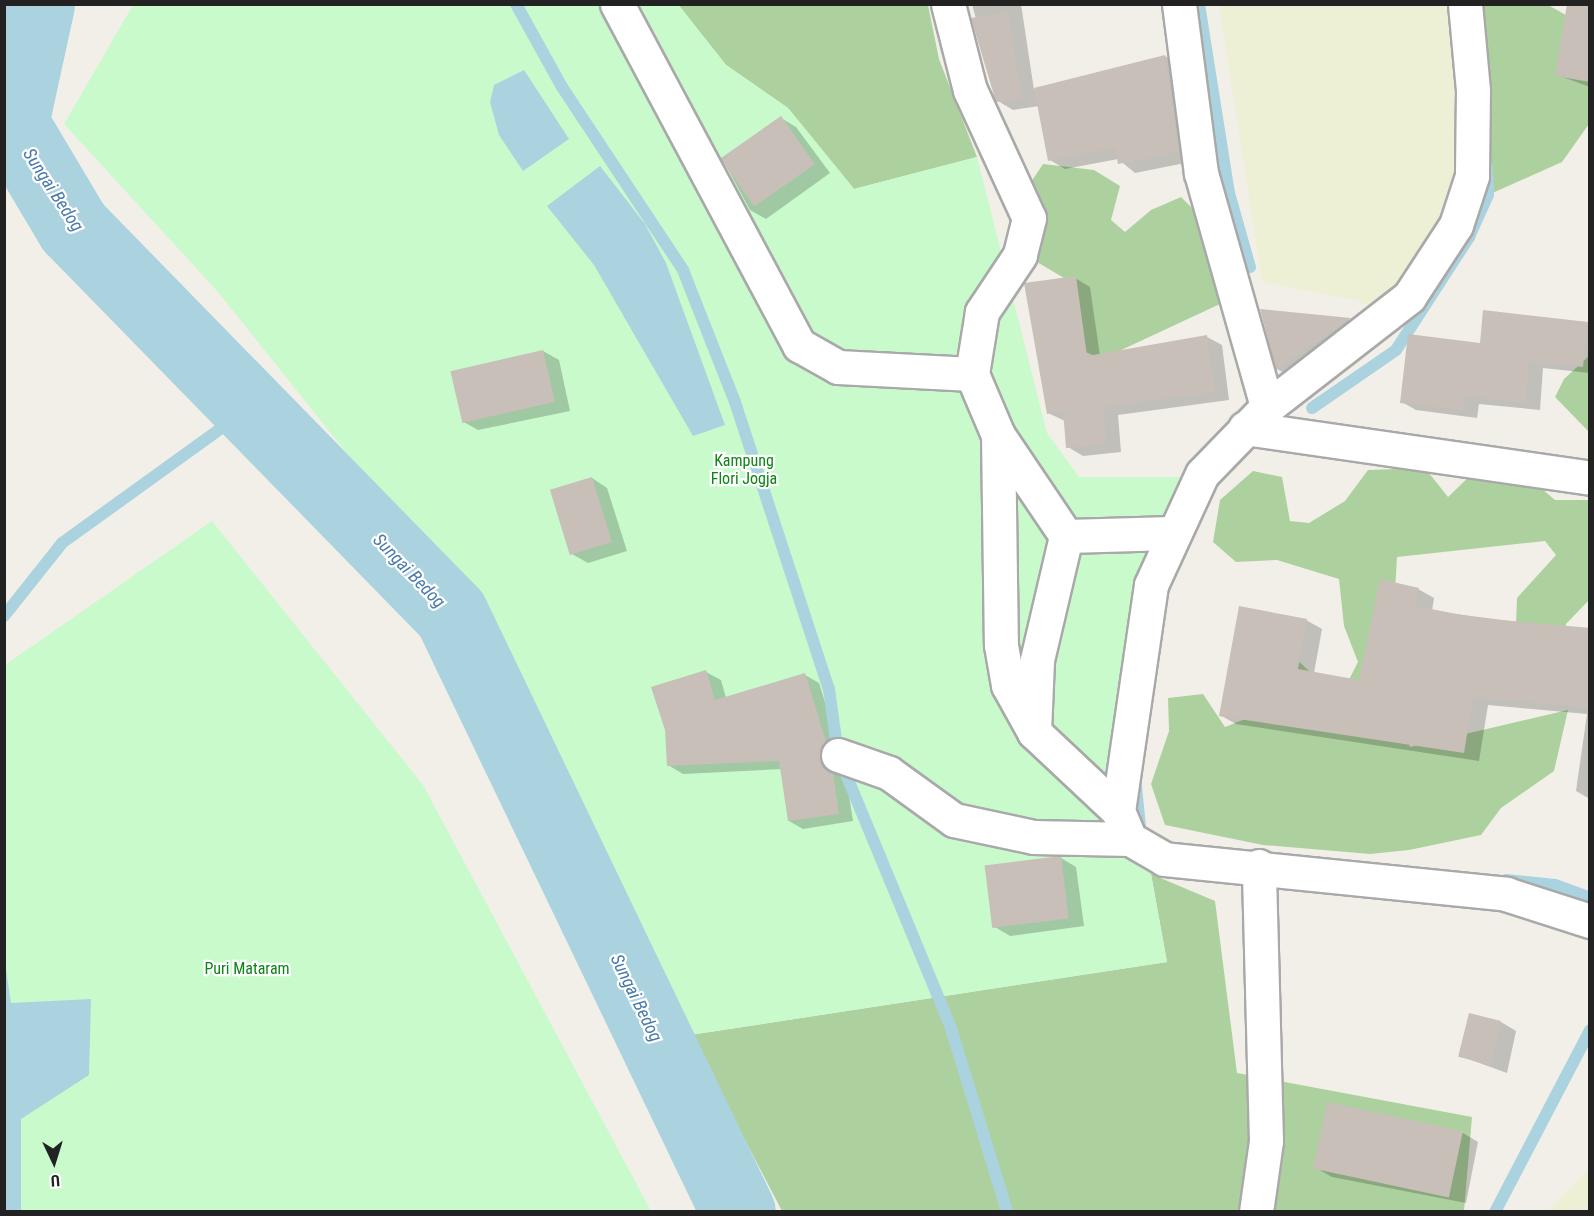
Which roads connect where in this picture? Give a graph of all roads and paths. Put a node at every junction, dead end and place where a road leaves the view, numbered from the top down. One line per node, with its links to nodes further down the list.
1 (617, 4): 5 (street)
2 (948, 4): 5 (street)
3 (1179, 4): 6 (street)
4 (1465, 4): 6 (street)
5 (972, 374): 7 (street)
6 (1256, 418): 8 (street); 9 (street)
7 (998, 435): 10 (street); 11 (street)
8 (1590, 478)
9 (1173, 533): 10 (street); 13 (street)
10 (1065, 536): 11 (street)
11 (1034, 732): 13 (street)
12 (838, 755): 13 (street)
13 (1124, 825): 14 (street)
14 (1259, 866): 15 (street); 16 (street)
15 (1590, 921)
16 (1256, 1212)

